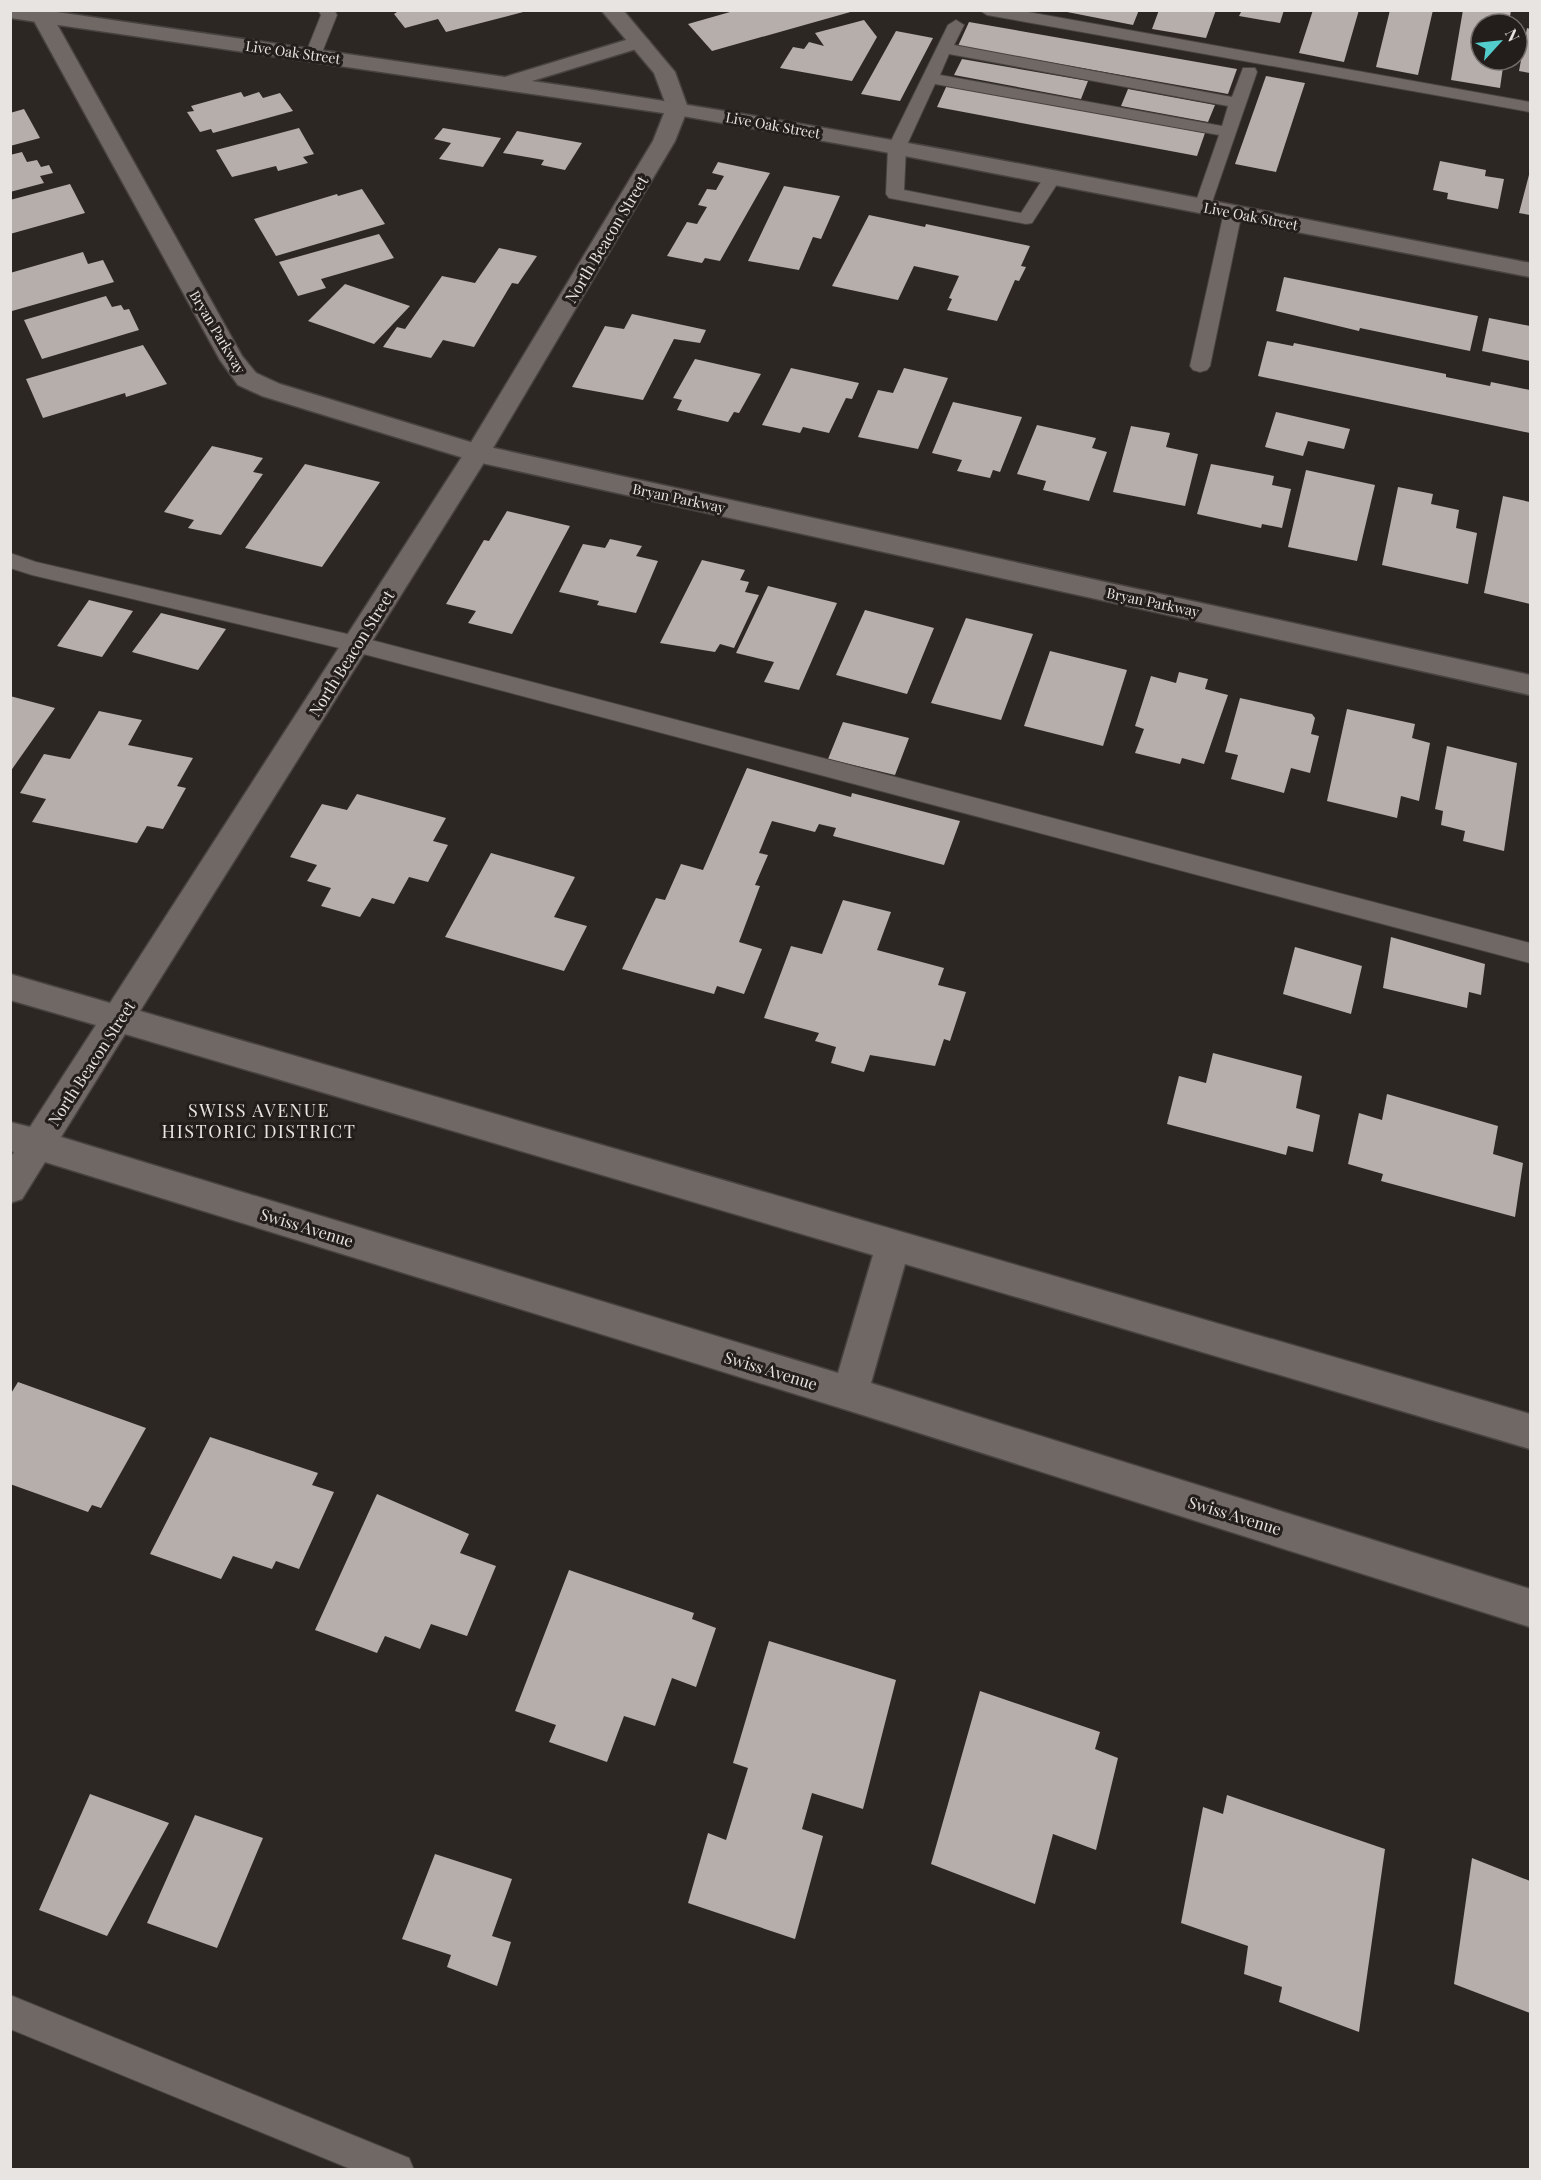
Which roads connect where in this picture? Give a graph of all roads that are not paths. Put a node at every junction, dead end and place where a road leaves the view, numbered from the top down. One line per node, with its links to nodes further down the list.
1 (326, 10): 9 (lane)
2 (611, 10): 7 (street)
3 (987, 10): 14 (lane)
4 (10, 12): 5 (street, Live Oak Street)
5 (40, 13): 9 (street, Live Oak Street); 23 (street, Bryan Parkway)
6 (956, 24): 8 (lane)
7 (639, 42): 12 (street); 15 (street)
8 (944, 48): 11 (lane); 13 (lane)
9 (313, 55): 12 (street, Live Oak Street)
10 (1249, 72): 13 (lane)
11 (930, 78): 16 (lane); 17 (lane)
12 (505, 82): 15 (street, Live Oak Street)
13 (1238, 103): 16 (lane)
14 (1530, 107)
15 (677, 108): 17 (street, Live Oak Street); 23 (street, North Beacon Street)
16 (1229, 132): 19 (lane)
17 (897, 147): 18 (street, Live Oak Street); 18 (lane)
18 (1052, 178): 19 (street, Live Oak Street)
19 (1203, 207): 20 (street, Live Oak Street)
20 (1233, 212): 21 (street, Live Oak Street); 22 (lane)
21 (1530, 270)
22 (1200, 366)
23 (477, 453): 25 (street, North Beacon Street); 26 (street, Bryan Parkway)
24 (10, 560): 25 (lane)
25 (356, 644): 27 (lane); 29 (street, North Beacon Street)
26 (1530, 685)
27 (1530, 953)
28 (10, 987): 29 (street)
29 (120, 1018): 30 (street, North Beacon Street); 32 (street)
30 (25, 1140): 31 (street, North Beacon Street); 33 (street, Swiss Avenue)
31 (10, 1188)
32 (893, 1245): 33 (street); 34 (street)
33 (850, 1394): 35 (street, Swiss Avenue)
34 (1530, 1431)
35 (1530, 1608)
36 (10, 2012): 37 (lane)
37 (397, 2169)

